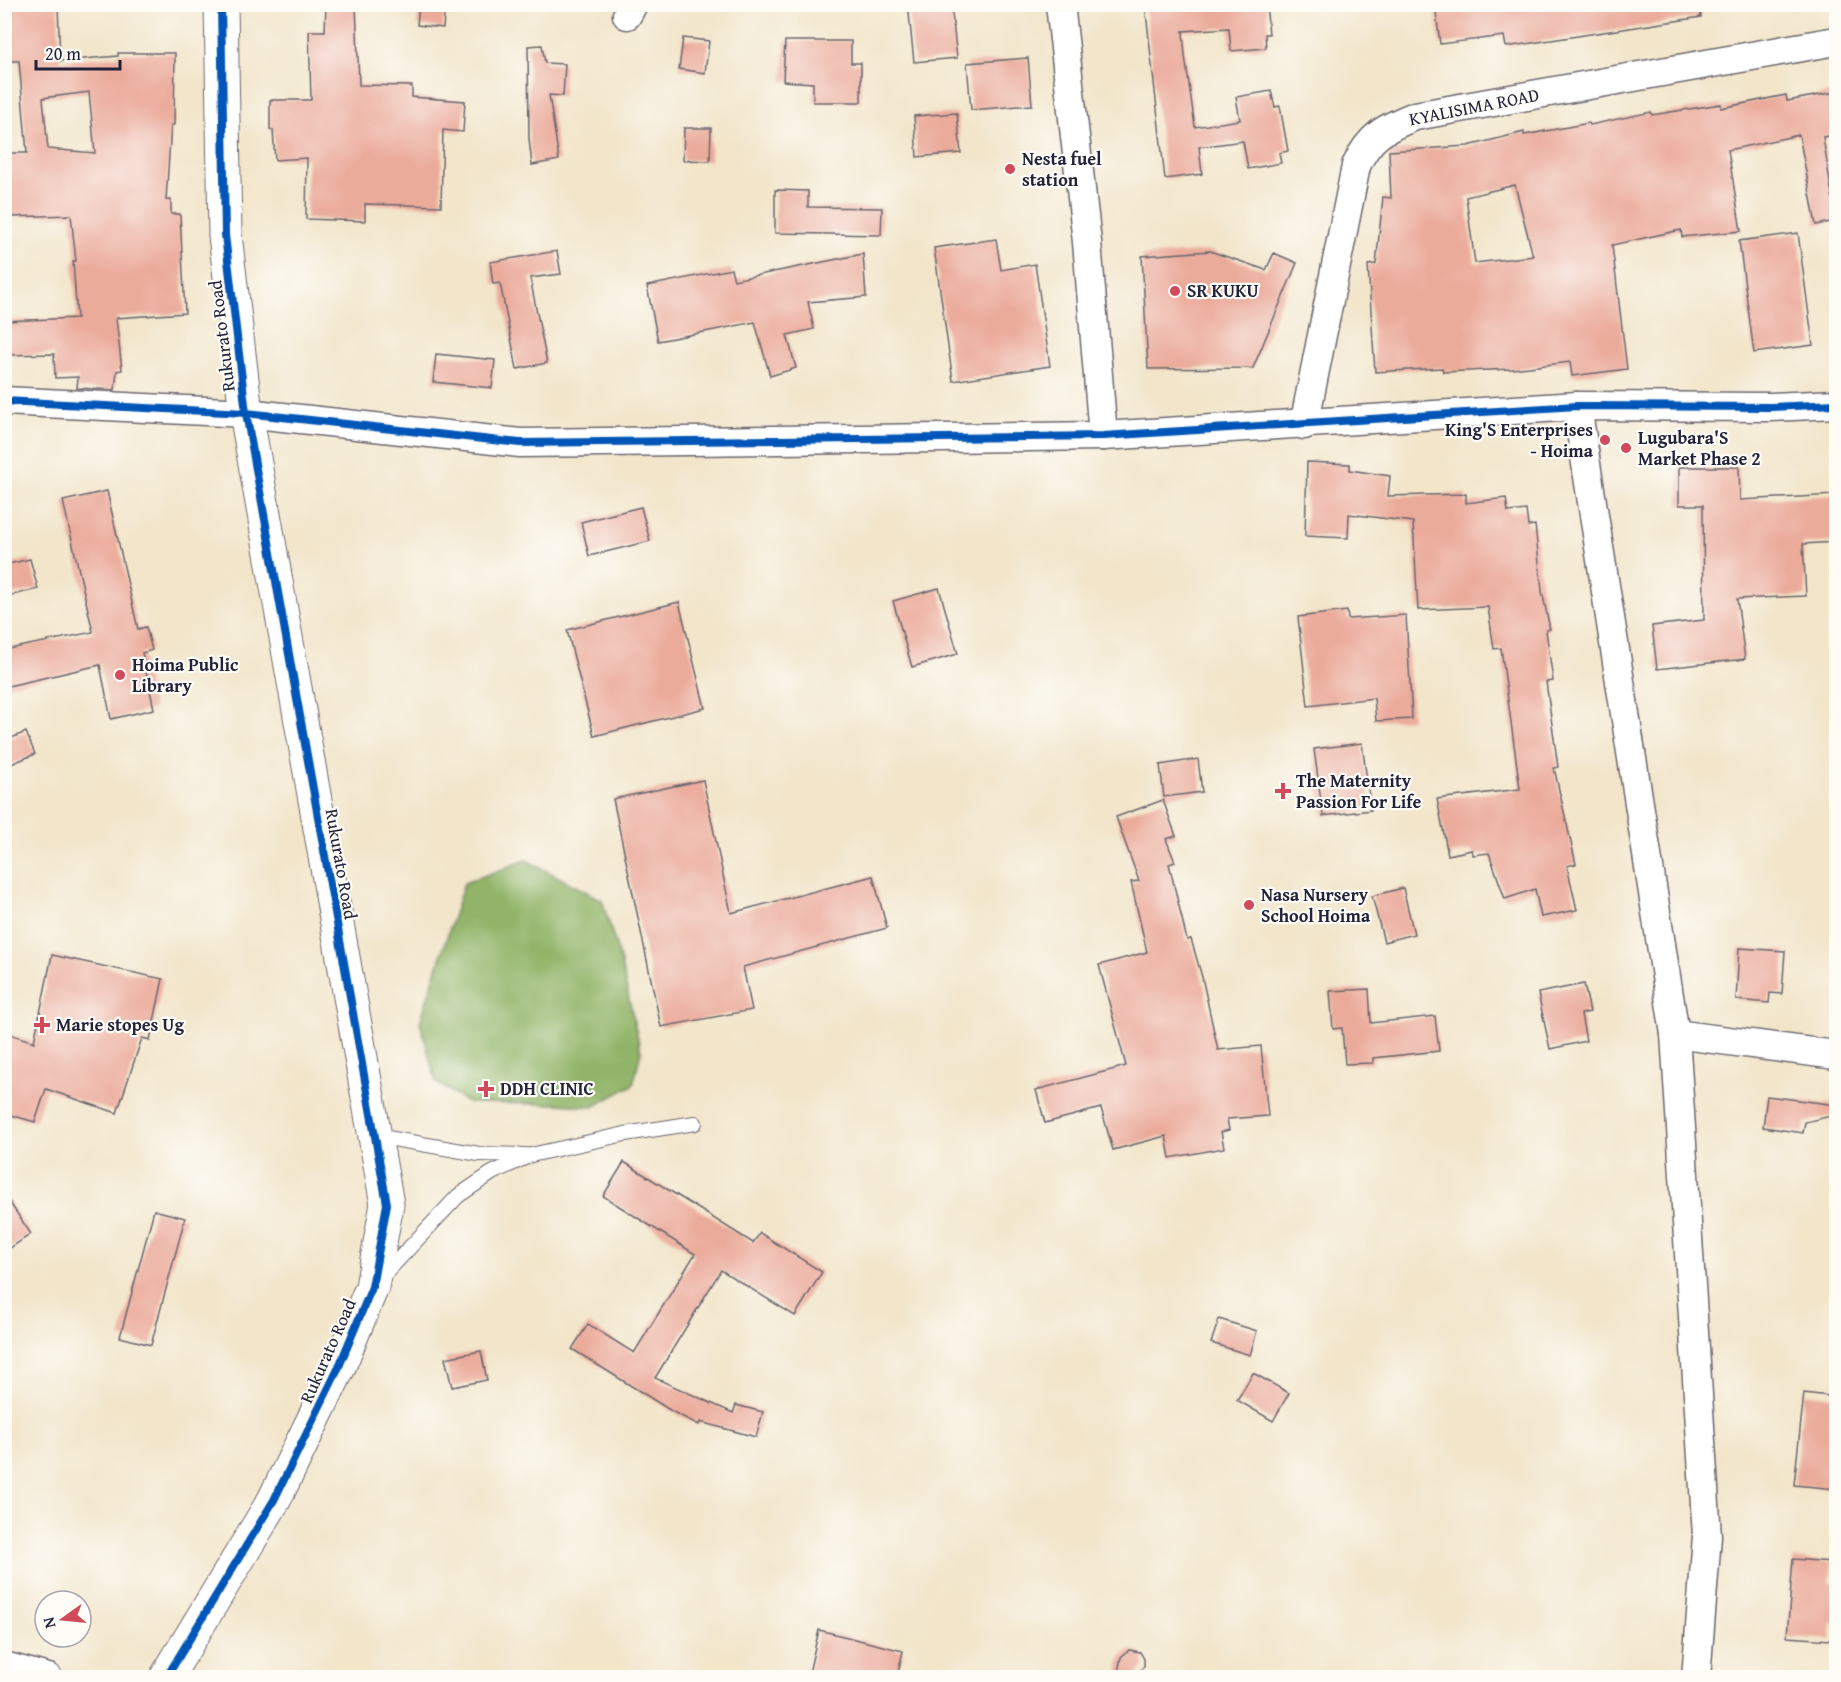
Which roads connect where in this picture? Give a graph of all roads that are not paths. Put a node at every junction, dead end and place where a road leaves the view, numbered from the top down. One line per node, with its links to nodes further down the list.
1 (221, 4): 7 (street, Rukurato Road)
2 (1060, 4): 9 (street)
3 (1836, 41): 8 (street, KYALISIMA ROAD)
4 (4, 401): 7 (street)
5 (1836, 404): 6 (street)
6 (1577, 406): 8 (street); 10 (street)
7 (246, 413): 9 (street); 13 (street, Rukurato Road)
8 (1304, 425): 9 (street)
9 (1103, 436)
10 (1675, 1034): 11 (street); 19 (street)
11 (1836, 1055)
12 (695, 1123): 14 (lane)
13 (375, 1136): 14 (lane); 15 (street, Rukurato Road)
14 (531, 1155): 15 (lane)
15 (372, 1287): 18 (street, Rukurato Road)
16 (4, 1666): 17 (street)
17 (48, 1677)
18 (168, 1677)
19 (1696, 1677)

